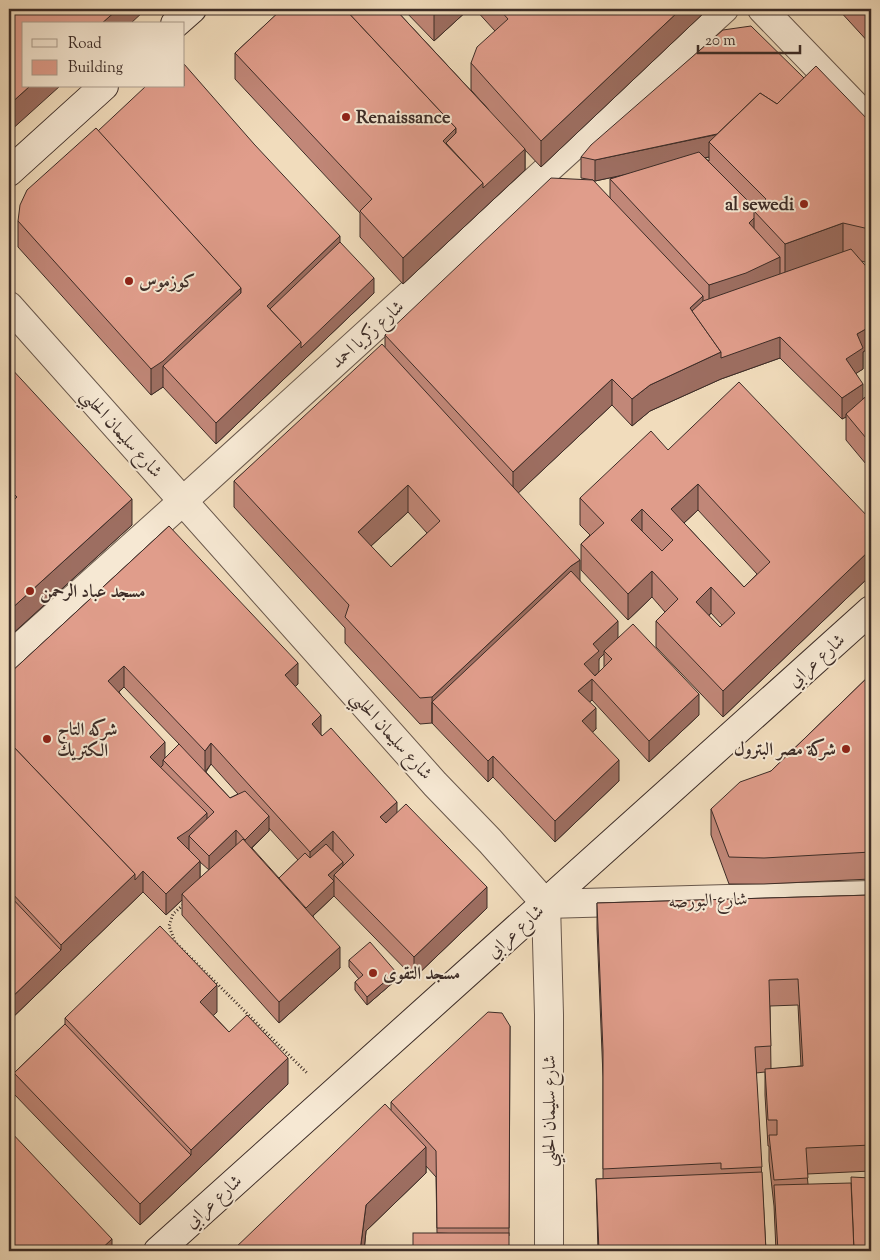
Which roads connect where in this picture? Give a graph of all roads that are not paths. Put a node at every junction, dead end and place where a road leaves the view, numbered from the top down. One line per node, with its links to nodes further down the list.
1 (192, 9): 4 (street)
2 (724, 9): 9 (street, شارع زكريا احمد)
3 (762, 9): 6 (street)
4 (177, 22)
5 (102, 88): 8 (street)
6 (871, 122)
7 (519, 156): 9 (street)
8 (9, 172)
9 (539, 178): 10 (street); 12 (street, شارع زكريا احمد)
10 (566, 186)
11 (9, 306): 12 (street, شارع سليمان الحلبي)
12 (183, 501): 14 (street, شارع زكريا احمد); 16 (street, شارع سليمان الحلبي)
13 (871, 610): 16 (street, شارع عرابي)
14 (9, 657)
15 (871, 895): 16 (street, شارع البورصه)
16 (546, 904): 17 (street, شارع عرابي); 18 (street, شارع سليمان الحلبي)
17 (158, 1251)
18 (549, 1251)

